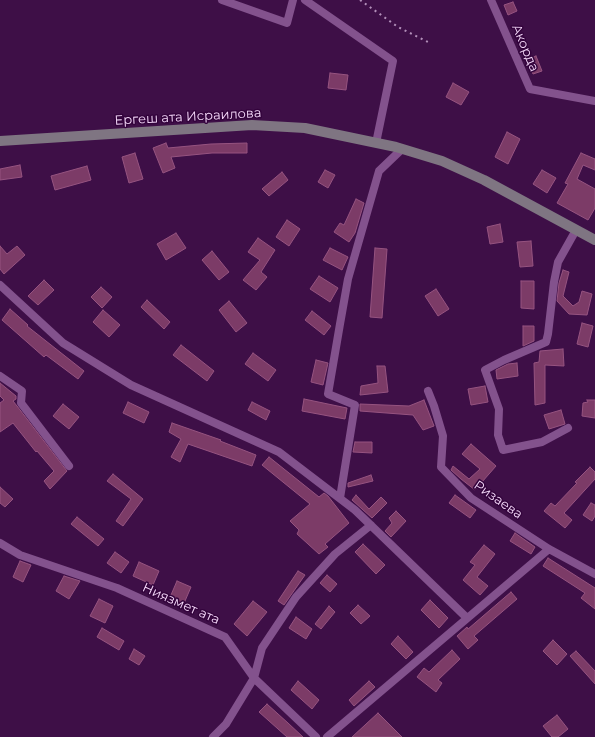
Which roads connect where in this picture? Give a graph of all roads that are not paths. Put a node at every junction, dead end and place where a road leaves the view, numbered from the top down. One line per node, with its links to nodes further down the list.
1 (222, 0): 2 (street)
2 (293, 0)
3 (305, 0): 7 (street)
4 (491, 0): 5 (street, Акорда)
5 (595, 101)
6 (0, 141): 7 (main road, Ергеш ата Исраилова)
7 (376, 143): 8 (main road, Ергеш ата Исраилова)
8 (402, 149): 9 (main road, Ергеш ата Исраилова); 16 (street)
9 (576, 230): 10 (main road, Ергеш ата Исраилова); 14 (street)
10 (595, 240)
11 (0, 285): 16 (street)
12 (0, 376): 15 (street)
13 (428, 391): 19 (street, Ризаева)
14 (568, 428)
15 (69, 466)
16 (340, 498): 17 (street)
17 (371, 525): 21 (street); 22 (street)
18 (0, 543): 22 (street, Ниязмет ата)
19 (549, 549): 20 (street, Ризаева); 21 (street)
20 (595, 574)
21 (467, 618): 25 (street)
22 (254, 678): 23 (street); 24 (street, Ниязмет ата)
23 (213, 737)
24 (316, 737)
25 (327, 737)

